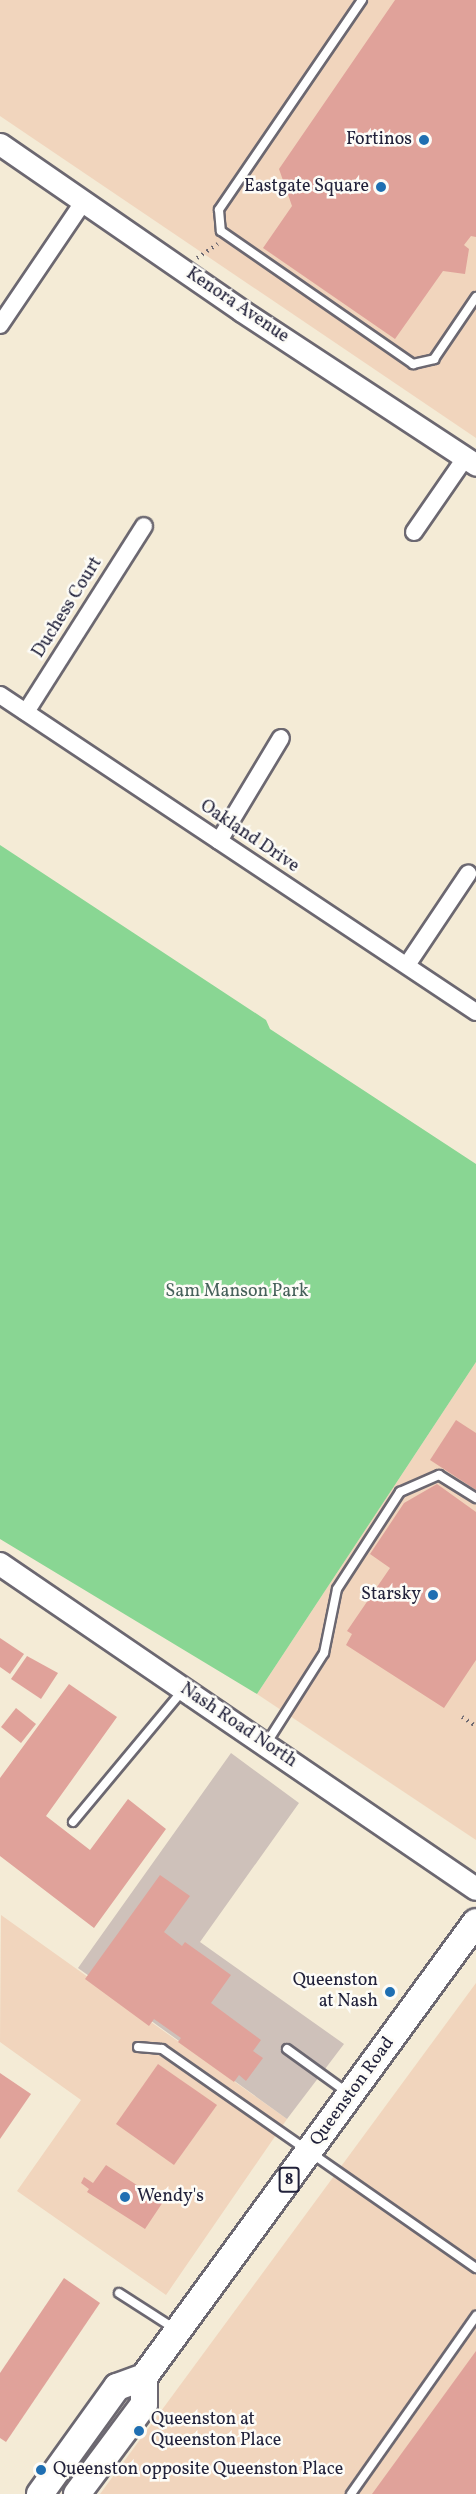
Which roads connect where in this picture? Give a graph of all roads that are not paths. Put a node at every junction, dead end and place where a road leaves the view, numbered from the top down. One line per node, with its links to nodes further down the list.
1 (362, 0): 4 (lane)
2 (0, 144): 3 (street, Kenora Avenue)
3 (84, 201): 5 (street); 6 (street, Kenora Avenue)
4 (476, 297)
5 (0, 325)
6 (471, 462): 8 (street)
7 (144, 525): 10 (street, Duchess Court)
8 (414, 532)
9 (0, 695): 10 (street, Oakland Drive)
10 (26, 712): 12 (street, Oakland Drive)
11 (281, 738): 12 (street)
12 (219, 841): 14 (street, Oakland Drive)
13 (468, 874): 14 (street)
14 (407, 965): 15 (street, Oakland Drive)
15 (476, 1012)
16 (476, 1498): 19 (lane)
17 (0, 1564): 18 (main road, Nash Road North)
18 (184, 1689): 19 (main road, Nash Road North); 20 (lane)
19 (266, 1744): 21 (main road, Nash Road North)
20 (73, 1822)
21 (476, 1889)
22 (476, 1922): 25 (main road, Queenston Road / 8)
23 (138, 2047): 26 (lane)
24 (287, 2049): 25 (lane)
25 (351, 2095): 26 (main road, Queenston Road / 8)
26 (311, 2150): 27 (lane); 30 (main road, Queenston Road / 8)
27 (476, 2268)
28 (119, 2293): 30 (lane)
29 (476, 2316): 34 (lane)
30 (178, 2331): 31 (main road, Queenston Road / 8)
31 (144, 2377): 32 (main road); 33 (main road)
32 (40, 2494)
33 (77, 2494)
34 (351, 2494)

